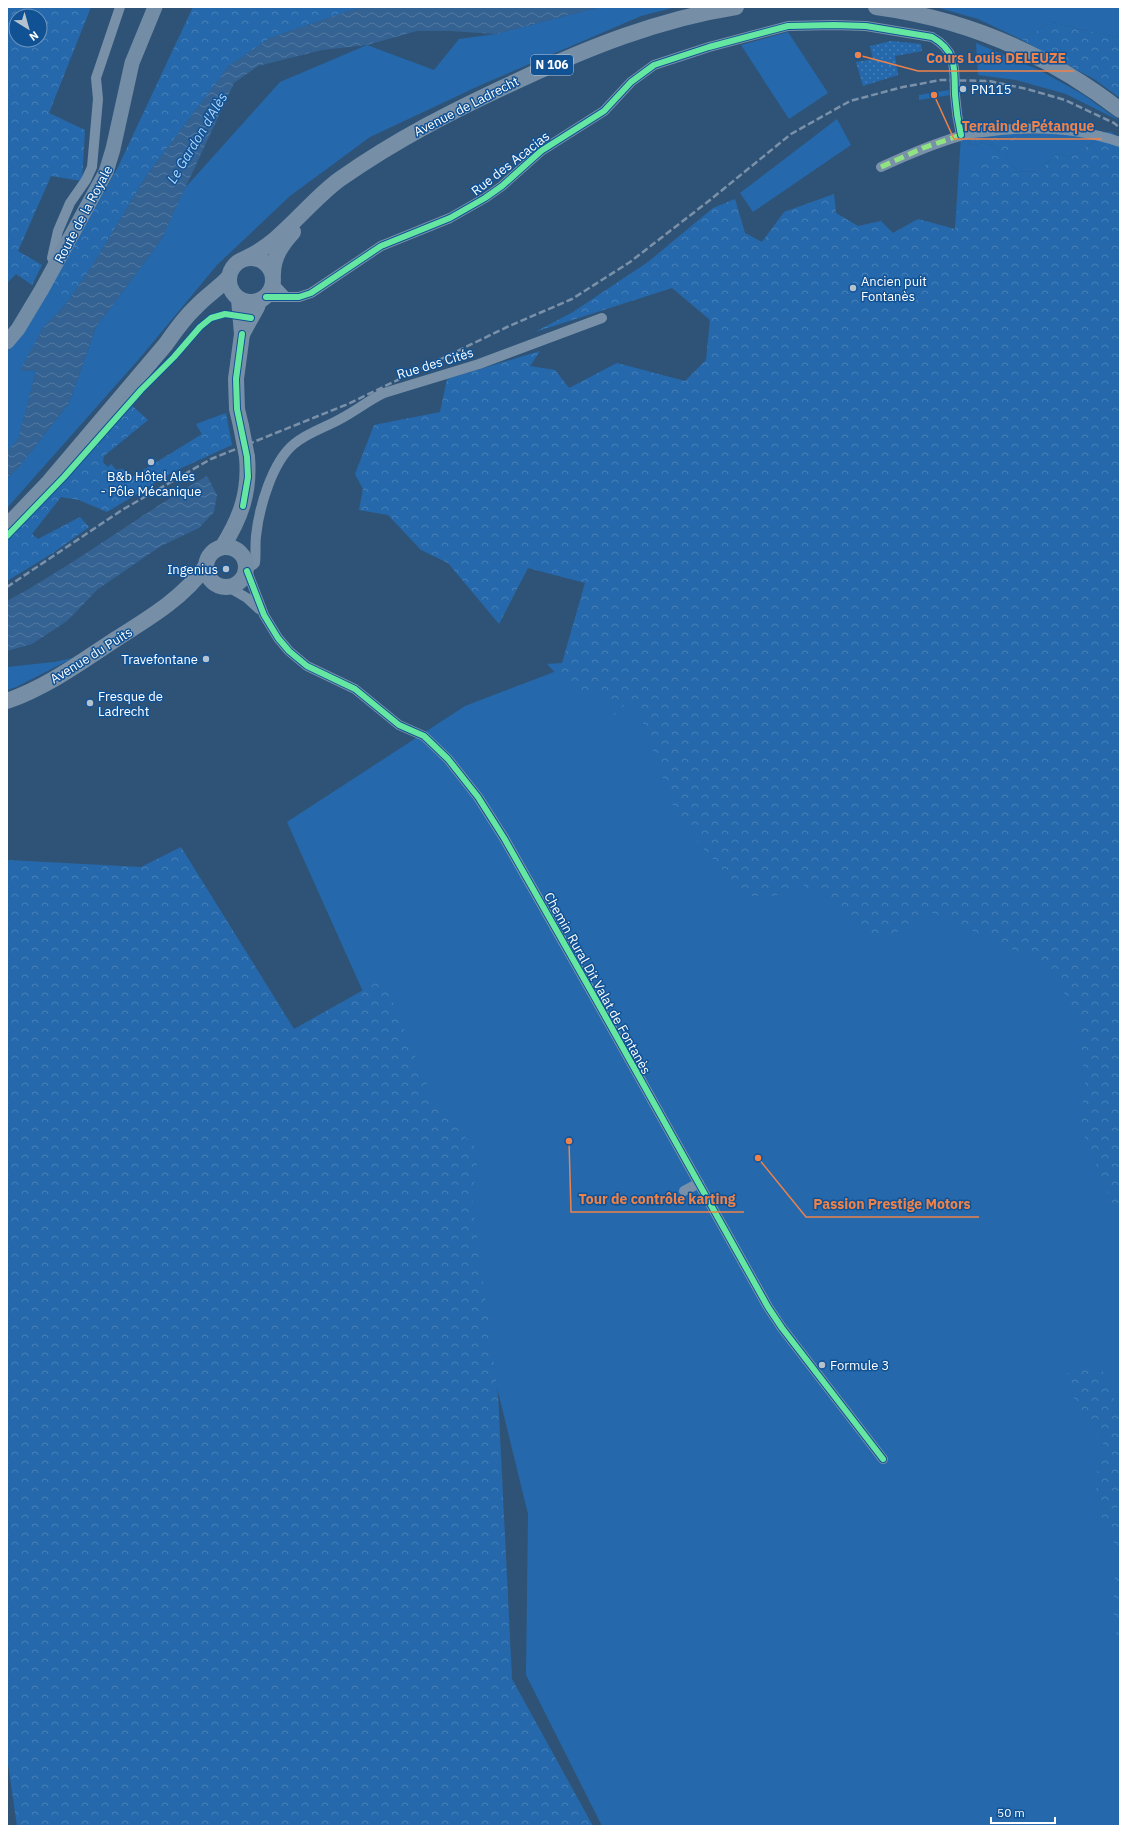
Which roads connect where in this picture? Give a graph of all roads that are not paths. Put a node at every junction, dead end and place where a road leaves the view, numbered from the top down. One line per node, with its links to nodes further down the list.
1 (120, 7): 11 (street)
2 (155, 7): 11 (main road, Route de la Royale)
3 (736, 7): 8 (main road, Avenue de Ladrecht / N 106)
4 (876, 7): 5 (main road)
5 (1120, 110)
6 (961, 135): 7 (street); 9 (street); 15 (street, Rue des Acacias)
7 (1120, 142)
8 (380, 153): 10 (main road, Avenue de Ladrecht / N 106); 13 (main road, Avenue de Ladrecht / N 106)
9 (880, 167)
10 (246, 258): 12 (main road); 13 (main road)
11 (56, 266): 18 (main road, Route de la Royale)
12 (229, 277): 14 (main road); 19 (main road)
13 (268, 289): 14 (main road); 15 (street, Rue des Acacias); 15 (street); 17 (main road)
14 (238, 297): 17 (main road); 19 (main road)
15 (286, 297)
16 (602, 318): 23 (street, Rue des Cités)
17 (242, 334): 20 (main road, bridge)
18 (7, 342)
19 (166, 344): 21 (main road)
20 (243, 506): 22 (main road); 23 (main road)
21 (7, 526)
22 (223, 546): 23 (main road); 24 (main road)
23 (246, 564): 25 (main road); 27 (street, Chemin Rural Dit Valat de Fontanès)
24 (206, 566): 25 (main road); 26 (main road, Avenue du Puits)
25 (224, 587): 26 (main road, Avenue du Puits); 27 (street, Chemin Rural Dit Valat de Fontanès)
26 (171, 604): 28 (main road, Avenue du Puits)
27 (264, 615): 29 (street, Chemin Rural Dit Valat de Fontanès)
28 (7, 701)
29 (699, 1183): 30 (street); 31 (street, Chemin Rural Dit Valat de Fontanès)
30 (684, 1191)
31 (883, 1459)

